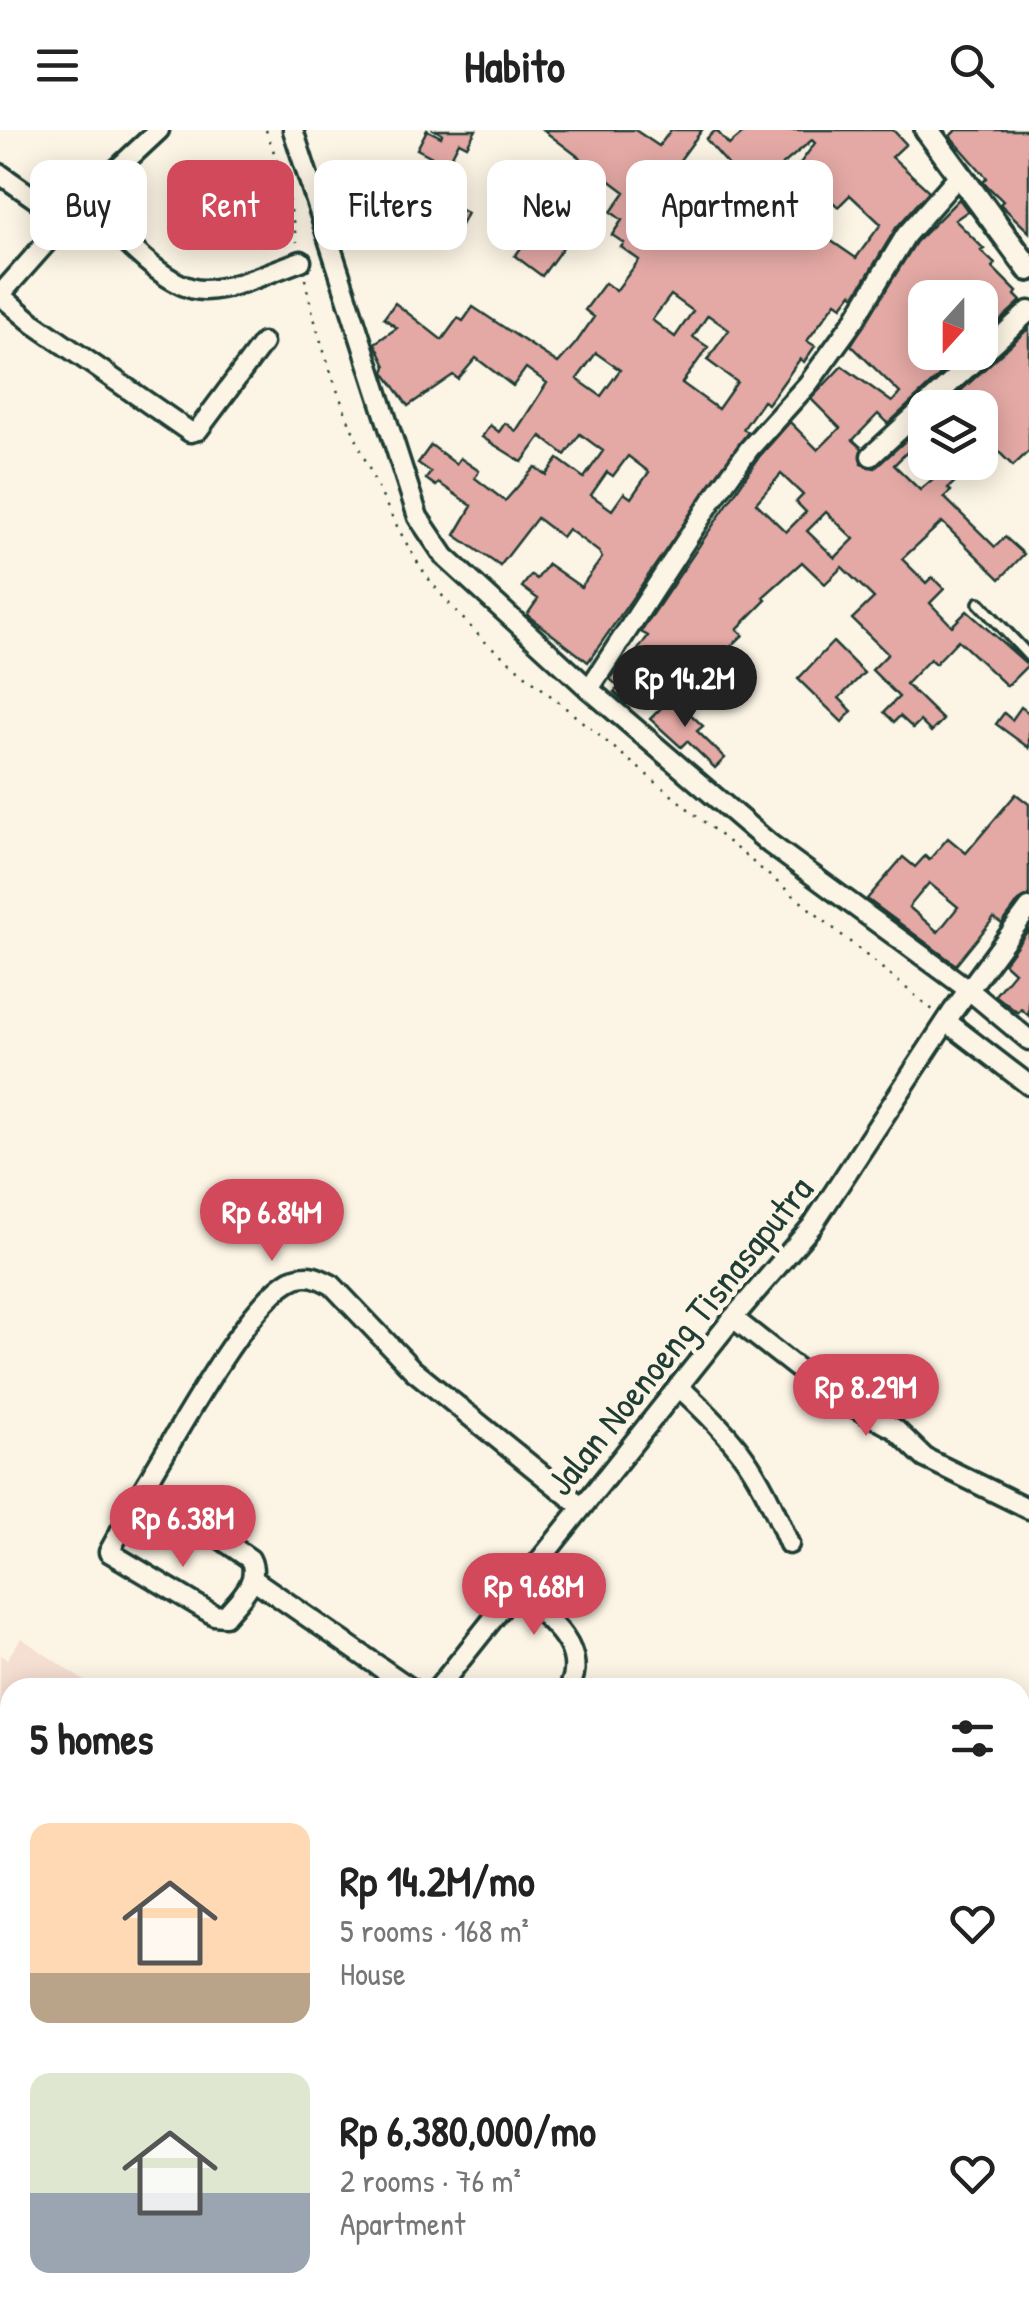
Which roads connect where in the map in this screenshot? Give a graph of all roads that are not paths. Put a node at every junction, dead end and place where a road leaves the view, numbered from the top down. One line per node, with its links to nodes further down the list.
1 (159, 130): 4 (street)
2 (293, 130): 18 (street)
3 (927, 130): 6 (main road)
4 (127, 160)
5 (0, 174): 7 (street)
6 (960, 174): 11 (main road); 18 (street)
7 (30, 195)
8 (40, 250): 12 (street)
9 (137, 250): 10 (street)
10 (301, 261)
11 (1029, 268)
12 (0, 295): 14 (street)
13 (1029, 311): 15 (street)
14 (263, 343)
15 (871, 456)
16 (979, 603): 17 (lane)
17 (1029, 656)
18 (589, 690): 20 (street)
19 (1029, 908): 20 (street, Jalan Noenoeng Tisnasaputra)
20 (958, 1005): 21 (street); 22 (street); 23 (street, Jalan Noenoeng Tisnasaputra)
21 (1029, 1040)
22 (1029, 1085)
23 (733, 1318): 24 (street, Jalan Noenoeng Tisnasaputra); 27 (street)
24 (678, 1386): 26 (street, Jalan Noenoeng Tisnasaputra); 28 (street)
25 (145, 1486): 26 (street); 29 (street); 29 (street)
26 (582, 1507): 30 (street, Jalan Noenoeng Tisnasaputra)
27 (1029, 1509)
28 (789, 1544)
29 (253, 1579): 31 (street)
30 (514, 1592): 32 (street, Jalan Noenoeng Tisnasaputra); 33 (street)
31 (396, 1678)
32 (446, 1678)
33 (575, 1678)

